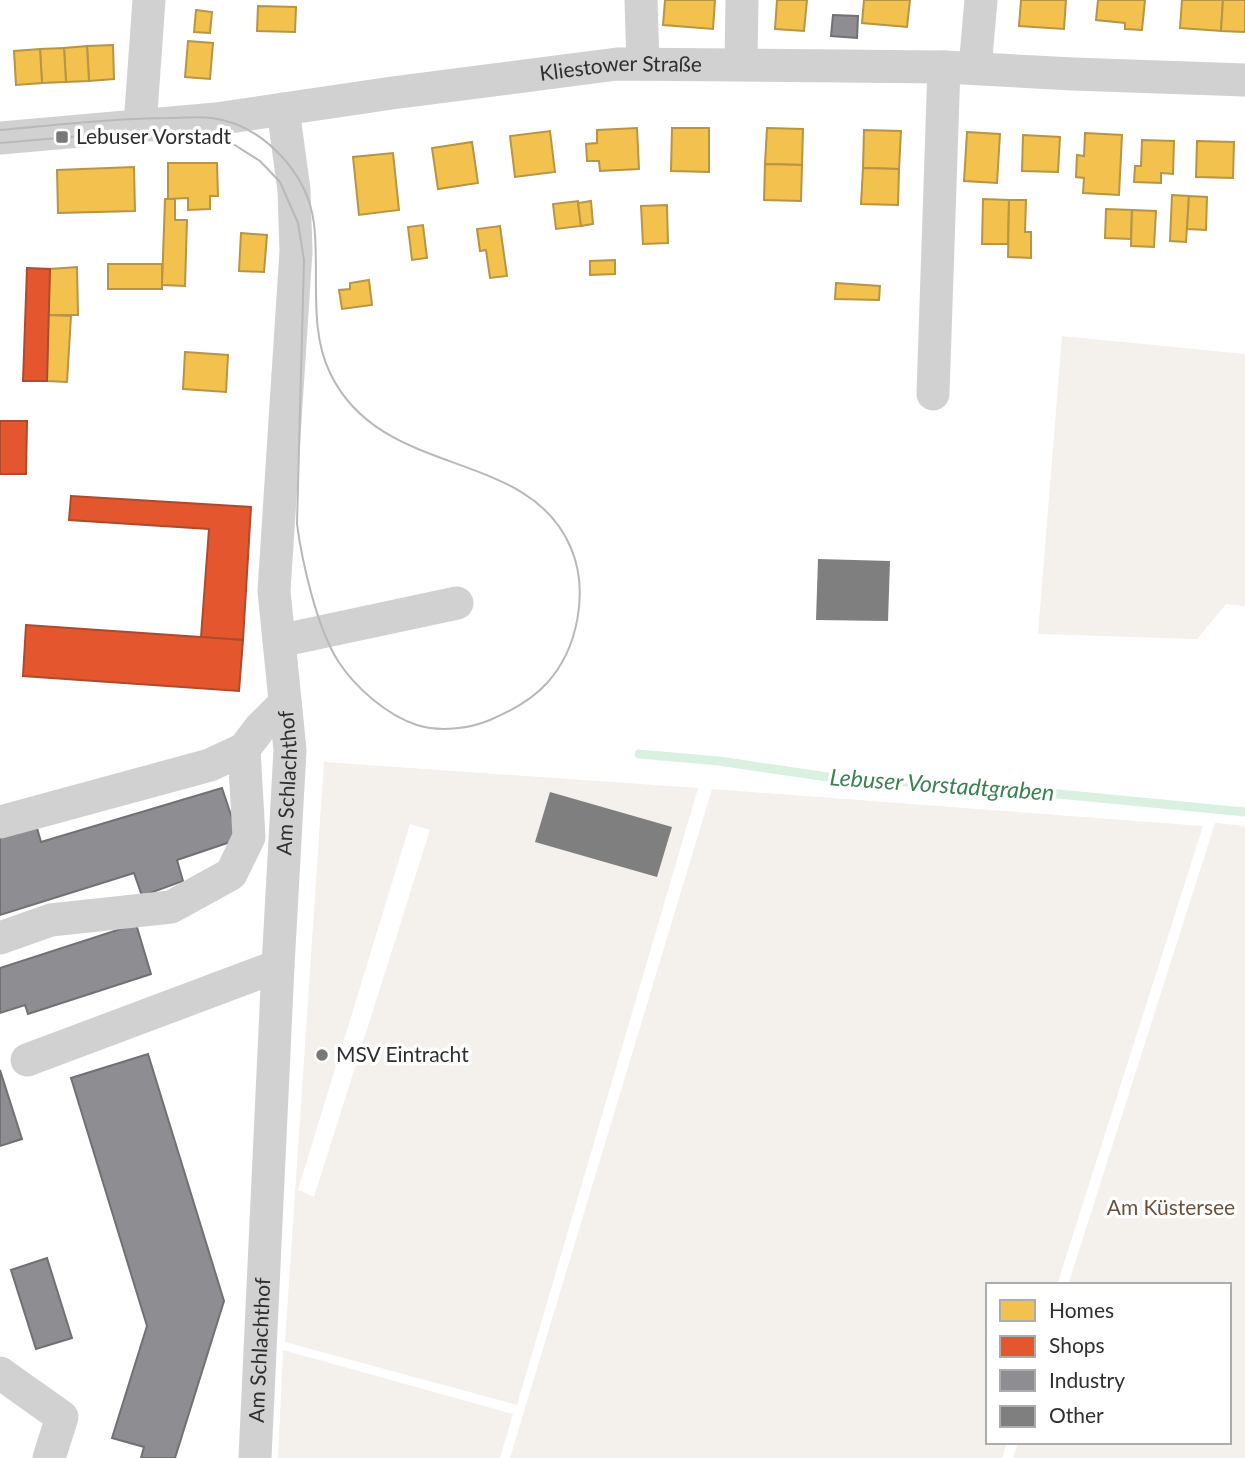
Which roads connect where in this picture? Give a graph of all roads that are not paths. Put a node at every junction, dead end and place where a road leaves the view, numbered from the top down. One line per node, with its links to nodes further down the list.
1 (149, 0): 10 (street)
2 (640, 0): 6 (street)
3 (742, 0): 5 (street)
4 (981, 0): 7 (street)
5 (741, 64): 6 (street, Kliestower Straße); 7 (street, Kliestower Straße)
6 (643, 65): 9 (street, Kliestower Straße)
7 (959, 68): 8 (street, Kliestower Straße); 12 (street)
8 (1245, 80)
9 (283, 109): 10 (street, Kliestower Straße); 14 (street, Am Schlachthof)
10 (140, 125): 11 (street, Kliestower Straße)
11 (0, 138)
12 (933, 394)
13 (457, 603): 14 (street)
14 (279, 641): 15 (street, Am Schlachthof)
15 (285, 703): 16 (street); 19 (street, Am Schlachthof)
16 (244, 749): 17 (street); 18 (street)
17 (0, 822)
18 (0, 938)
19 (278, 966): 20 (street); 23 (street, Am Schlachthof)
20 (27, 1060)
21 (0, 1373): 22 (street)
22 (49, 1458)
23 (255, 1458)

